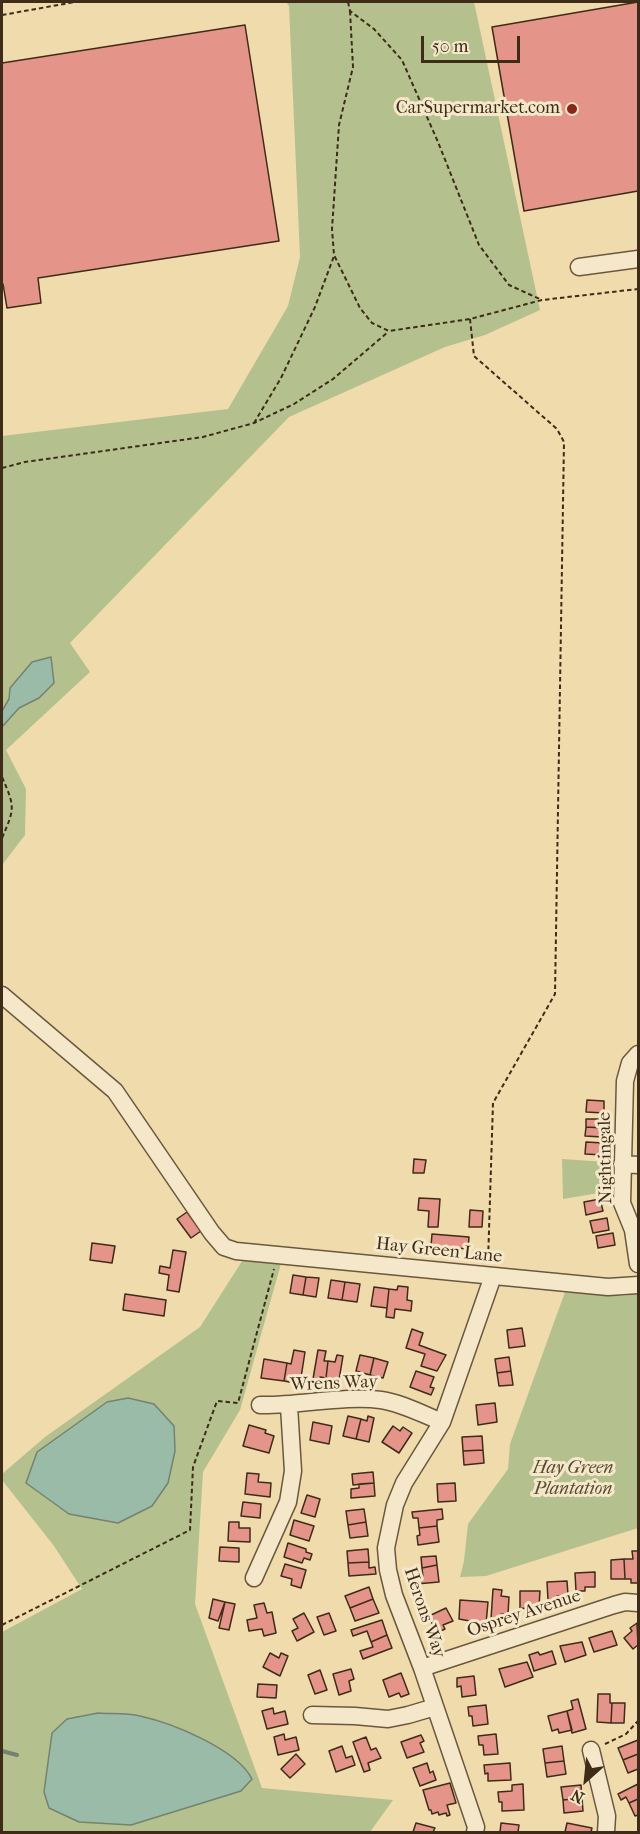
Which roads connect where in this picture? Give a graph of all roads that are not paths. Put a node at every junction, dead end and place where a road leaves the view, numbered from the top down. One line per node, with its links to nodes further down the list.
1 (639, 259): 2 (street)
2 (579, 267)
3 (2, 995): 7 (street, Hay Green Lane)
4 (639, 1054): 5 (street, Nightingale)
5 (631, 1165): 6 (street, Nightingale)
6 (639, 1264)
7 (489, 1276): 8 (street, Hay Green Lane); 11 (street, Herons Way)
8 (639, 1285)
9 (260, 1406): 10 (street, Wrens Way)
10 (289, 1406): 11 (street, Wrens Way); 12 (street)
11 (442, 1422): 14 (street, Herons Way)
12 (254, 1578)
13 (639, 1603): 14 (street, Osprey Avenue)
14 (422, 1668): 15 (street, Herons Way)
15 (435, 1707): 16 (street); 18 (street, Herons Way)
16 (312, 1715)
17 (591, 1750): 19 (street)
18 (475, 1833)
19 (606, 1833)

